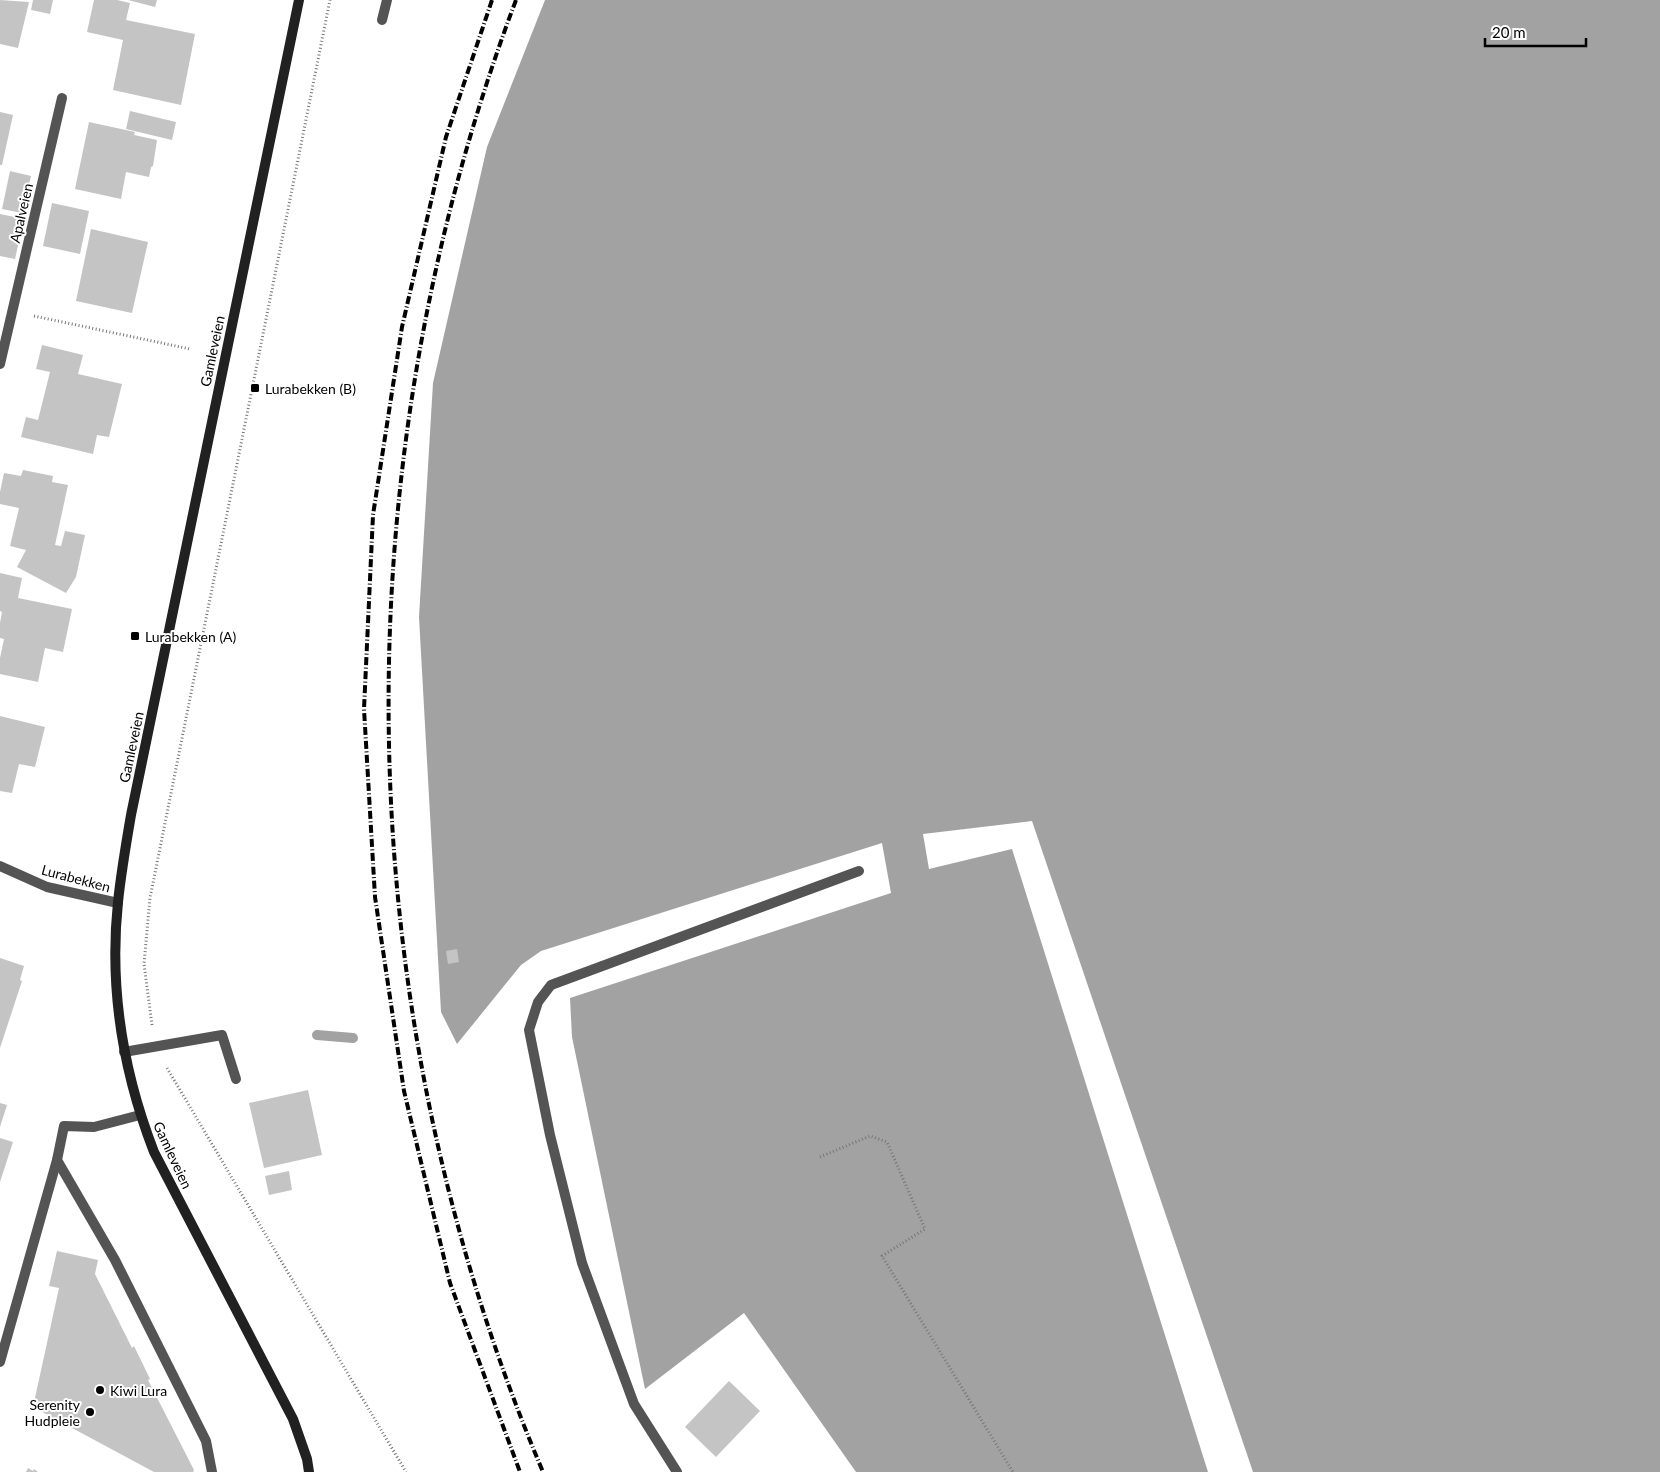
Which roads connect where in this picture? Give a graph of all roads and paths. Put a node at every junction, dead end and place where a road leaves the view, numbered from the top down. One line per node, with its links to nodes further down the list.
1 (299, 0): 11 (main road, Gamleveien)
2 (330, 0): 12 (path)
3 (387, 0): 4 (street)
4 (382, 20)
5 (62, 98): 6 (street, Apalveien)
6 (12, 311): 7 (path); 8 (street, Apalveien)
7 (190, 349)
8 (0, 364)
9 (0, 866): 11 (street, Lurabekken)
10 (859, 871): 22 (street)
11 (118, 903): 13 (main road, Gamleveien)
12 (155, 1047): 13 (street); 14 (street); 21 (path)
13 (124, 1052): 15 (main road, Gamleveien)
14 (236, 1079)
15 (140, 1115): 17 (street); 20 (main road, Gamleveien)
16 (820, 1157): 23 (path)
17 (56, 1160): 18 (street); 19 (street)
18 (0, 1362)
19 (212, 1472)
20 (309, 1472)
21 (406, 1472)
22 (677, 1472)
23 (1013, 1472)

